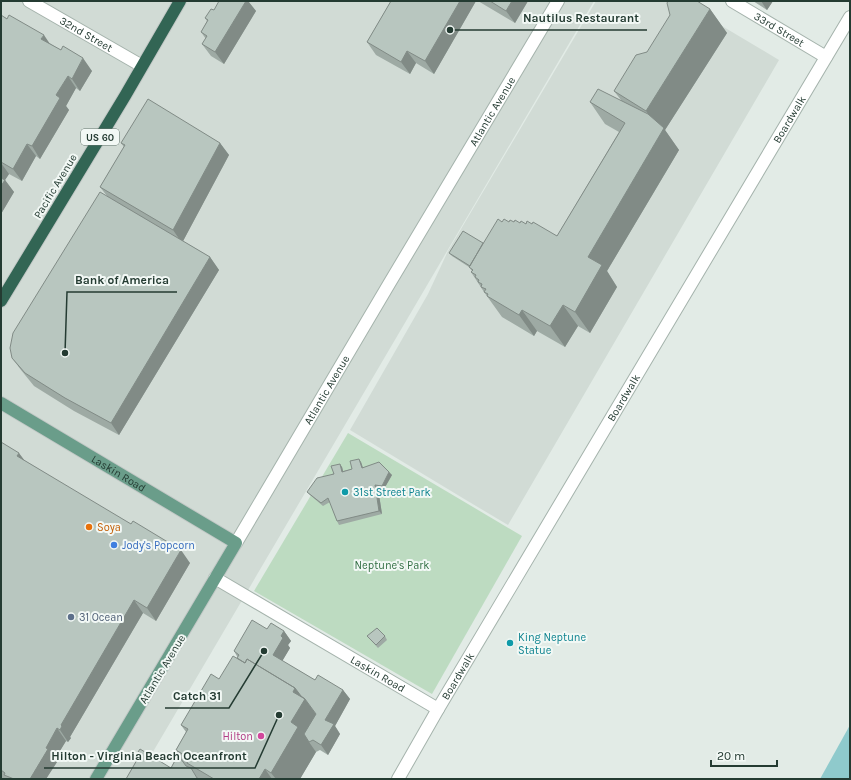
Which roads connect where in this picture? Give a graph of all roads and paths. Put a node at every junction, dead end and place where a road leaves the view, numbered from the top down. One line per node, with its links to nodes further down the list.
1 (29, 1): 7 (street, 32nd Street)
2 (180, 1): 7 (highway, Pacific Avenue / US 60)
3 (558, 1): 10 (street, Atlantic Avenue)
4 (732, 1): 6 (street, 33rd Street)
5 (850, 17): 6 (street, Boardwalk)
6 (826, 57): 12 (street, Boardwalk)
7 (142, 66): 8 (highway, Pacific Avenue / US 60)
8 (1, 301)
9 (1, 403): 10 (main road, Laskin Road)
10 (236, 543): 11 (main road, Atlantic Avenue)
11 (215, 578): 12 (street, Laskin Road); 13 (main road, Atlantic Avenue)
12 (438, 709): 14 (street, Boardwalk)
13 (96, 779)
14 (398, 779)

